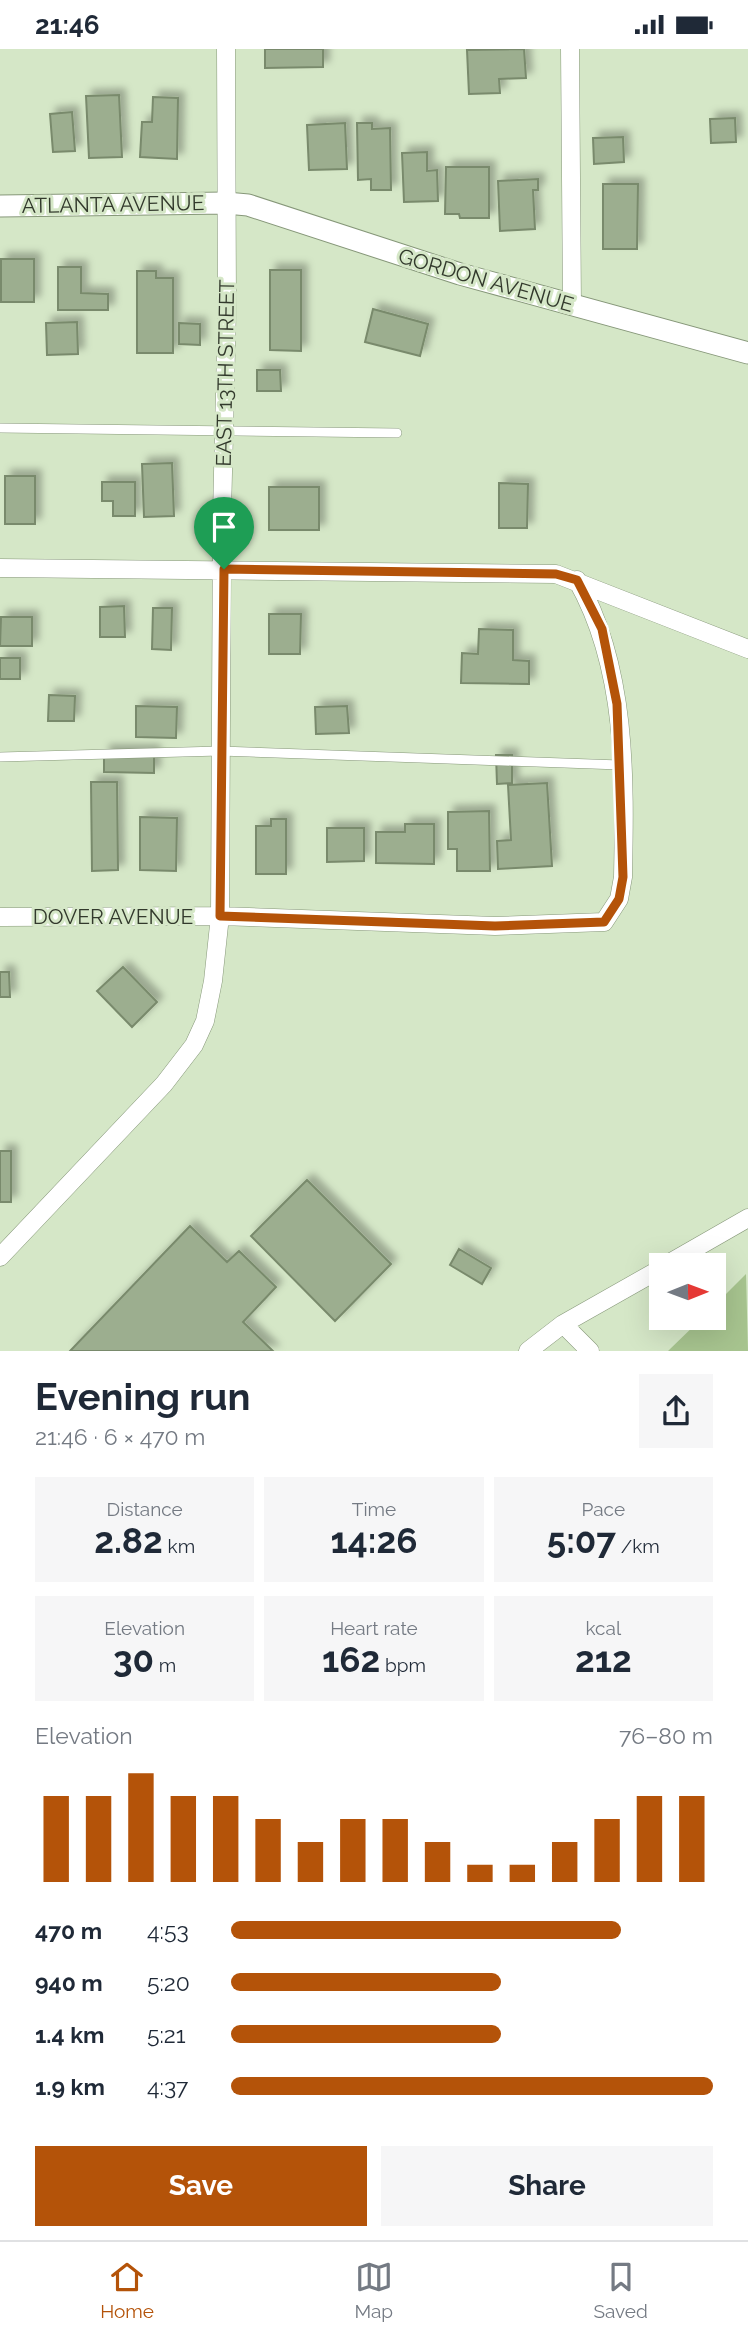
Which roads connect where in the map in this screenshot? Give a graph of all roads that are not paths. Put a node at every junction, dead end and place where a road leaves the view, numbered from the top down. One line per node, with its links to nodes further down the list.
1 (226, 49): 3 (street, EAST 13TH STREET)
2 (570, 49): 5 (street)
3 (226, 203): 4 (street, ATLANTA AVENUE); 5 (street, GORDON AVENUE); 8 (street, EAST 13TH STREET)
4 (0, 206)
5 (572, 306): 6 (street, GORDON AVENUE)
6 (748, 352)
7 (0, 428): 8 (lane)
8 (224, 431): 9 (lane); 11 (street, EAST 13TH STREET)
9 (397, 433)
10 (0, 568): 11 (street)
11 (224, 569): 12 (street); 14 (street, EAST 13TH STREET)
12 (577, 580): 13 (street); 16 (street)
13 (748, 649)
14 (220, 751): 15 (lane); 16 (lane); 17 (street, EAST 13TH STREET)
15 (0, 757)
16 (620, 765): 17 (street, DOVER AVENUE)
17 (220, 916): 18 (street, DOVER AVENUE); 21 (street, EAST 13TH STREET)
18 (0, 917)
19 (748, 1218): 20 (street)
20 (687, 1253)
21 (0, 1257)
22 (649, 1275): 23 (street)
23 (563, 1324): 24 (street); 25 (street)
24 (528, 1351)
25 (590, 1351)

